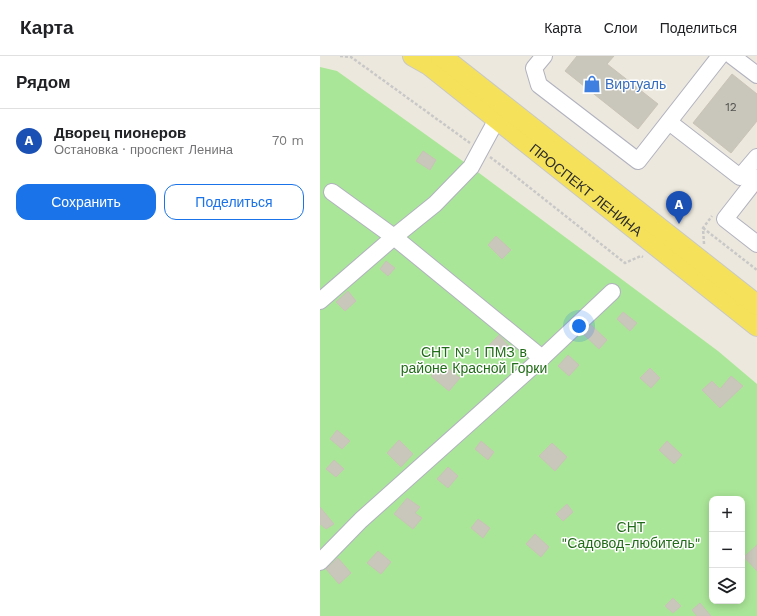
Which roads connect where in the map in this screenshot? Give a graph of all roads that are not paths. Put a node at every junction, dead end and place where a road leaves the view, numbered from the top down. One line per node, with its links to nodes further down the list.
1 (413, 56): 7 (main road, ПРОСПЕКТ ЛЕНИНА)
2 (441, 56): 16 (main road, ПРОСПЕКТ ЛЕНИНА)
3 (720, 56): 8 (lane)
4 (732, 56): 6 (lane)
5 (539, 62): 8 (lane)
6 (757, 75)
7 (497, 119): 12 (lane); 17 (main road, ПРОСПЕКТ ЛЕНИНА)
8 (668, 122): 9 (lane)
9 (757, 157)
10 (757, 178): 13 (lane)
11 (332, 192): 12 (lane)
12 (394, 237): 15 (lane); 18 (lane)
13 (757, 244)
14 (612, 292): 18 (lane)
15 (320, 300)
16 (757, 305)
17 (757, 326)
18 (542, 358): 19 (lane)
19 (320, 562)

